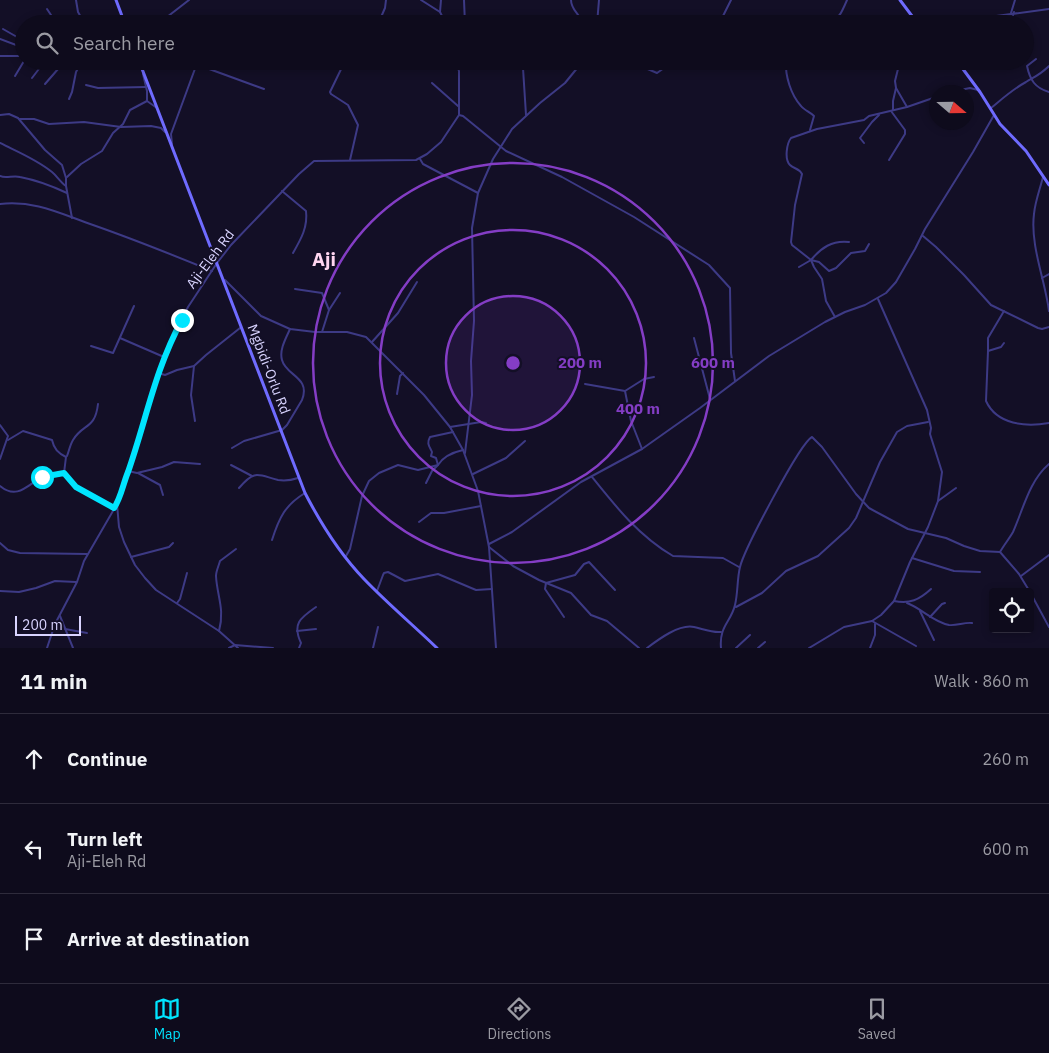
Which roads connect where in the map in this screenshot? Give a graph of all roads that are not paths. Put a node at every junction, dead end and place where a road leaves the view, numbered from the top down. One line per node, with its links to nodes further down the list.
1 (76, 0): 19 (street)
2 (116, 0): 20 (main road)
3 (189, 0): 21 (street)
4 (386, 0): 22 (street)
5 (421, 0): 16 (street)
6 (441, 0): 16 (street)
7 (464, 0): 24 (street)
8 (572, 0): 25 (street)
9 (599, 0): 26 (street)
10 (731, 0): 27 (street)
11 (847, 0): 28 (street)
12 (900, 0): 29 (main road)
13 (1015, 0): 17 (street)
14 (47, 9): 18 (street)
15 (1049, 9): 17 (street)
16 (440, 12): 23 (street)
17 (1012, 13): 30 (street)
18 (51, 15)
19 (80, 15)
20 (122, 15)
21 (170, 15)
22 (382, 15)
23 (442, 15)
24 (464, 15)
25 (579, 15)
26 (598, 15)
27 (723, 15)
28 (839, 15)
29 (911, 15)
30 (1000, 15)
31 (3, 30): 32 (street)
32 (15, 36)
33 (0, 40): 34 (street)
34 (15, 45)
35 (0, 56): 36 (street)
36 (15, 56)
37 (1049, 66): 57 (street)
38 (19, 70): 58 (street)
39 (38, 70): 59 (street)
40 (57, 70): 62 (street)
41 (77, 70): 71 (street)
42 (143, 70): 65 (street)
43 (143, 70): 77 (main road, Mgbidi-Orlu Rd)
44 (195, 70): 93 (street)
45 (212, 70): 67 (street)
46 (341, 70): 95 (street)
47 (459, 70): 75 (street)
48 (523, 70): 83 (street)
49 (576, 70): 83 (street)
50 (650, 70): 51 (street)
51 (661, 70)
52 (787, 70): 88 (street)
53 (898, 70): 66 (street)
54 (964, 70): 64 (main road)
55 (1028, 70): 60 (street)
56 (1049, 71): 57 (street)
57 (1042, 74): 60 (street)
58 (16, 76)
59 (32, 78)
60 (1031, 79): 70 (street); 78 (street)
61 (432, 83): 75 (street)
62 (45, 84)
63 (86, 85): 65 (street)
64 (975, 85): 69 (main road)
65 (146, 87): 73 (street)
66 (896, 88): 74 (street); 76 (street)
67 (264, 89)
68 (974, 89): 69 (street)
69 (980, 92): 78 (main road)
70 (1049, 92)
71 (69, 99)
72 (929, 99): 76 (street)
73 (147, 101): 77 (street); 87 (street)
74 (892, 105): 79 (street); 80 (street)
75 (458, 106): 82 (street)
76 (907, 107): 79 (street)
77 (157, 108): 89 (main road, Mgbidi-Orlu Rd)
78 (990, 109): 85 (main road)
79 (892, 110): 80 (street); 96 (street)
80 (887, 112): 84 (street)
81 (0, 115): 86 (street)
82 (459, 115): 92 (street); 94 (street)
83 (526, 115): 92 (street)
84 (879, 115): 88 (street); 91 (street)
85 (994, 115): 98 (main road); 107 (street)
86 (20, 119): 87 (street); 99 (street)
87 (121, 126): 89 (street); 99 (street)
88 (810, 130): 111 (street)
89 (167, 133): 93 (main road, Mgbidi-Orlu Rd)
90 (0, 143): 101 (street)
91 (864, 143)
92 (500, 146): 104 (street); 143 (street)
93 (172, 148): 112 (main road, Mgbidi-Orlu Rd)
94 (420, 158): 95 (street, Aji-Eleh Rd); 104 (street)
95 (350, 160): 102 (street, Aji-Eleh Rd)
96 (889, 160)
97 (0, 176): 103 (street)
98 (1043, 176): 100 (main road); 116 (street)
99 (66, 178): 101 (street)
100 (1049, 185)
101 (66, 186): 103 (street)
102 (282, 191): 110 (street); 112 (street, Aji-Eleh Rd)
103 (67, 193): 106 (street)
104 (478, 193): 154 (street)
105 (0, 204): 106 (street)
106 (72, 218): 114 (street)
107 (922, 236): 122 (street); 126 (street)
108 (848, 242): 111 (street)
109 (869, 244): 111 (street)
110 (293, 253)
111 (811, 260): 113 (street); 127 (street)
112 (217, 263): 114 (street, Aji-Eleh Rd); 117 (main road, Mgbidi-Orlu Rd)
113 (799, 267)
114 (212, 271): 138 (street, Aji-Eleh Rd)
115 (1049, 274): 116 (street)
116 (1042, 278): 121 (street)
117 (223, 279): 129 (main road, Mgbidi-Orlu Rd); 130 (street)
118 (416, 282): 134 (street)
119 (295, 290): 124 (street)
120 (340, 292): 124 (street)
121 (1048, 294): 125 (street)
122 (878, 299): 127 (street); 150 (street)
123 (134, 306): 132 (street)
124 (329, 310): 131 (street)
125 (1049, 311)
126 (1004, 312): 128 (street); 137 (street)
127 (835, 316): 143 (street)
128 (1049, 327)
129 (240, 328): 139 (street); 156 (main road, Mgbidi-Orlu Rd)
130 (290, 329): 131 (street); 156 (street)
131 (322, 332): 134 (street)
132 (120, 338): 136 (street); 138 (street)
133 (694, 338): 147 (street)
134 (372, 342): 141 (street)
135 (1004, 343): 137 (street)
136 (91, 346)
137 (988, 351): 152 (street)
138 (164, 357): 140 (street, Aji-Eleh Rd)
139 (194, 366): 140 (street); 149 (street)
140 (158, 373): 169 (street, Aji-Eleh Rd)
141 (403, 373): 146 (street); 155 (street)
142 (654, 377): 145 (street)
143 (735, 381): 147 (street)
144 (585, 384): 145 (street)
145 (625, 391): 161 (street)
146 (397, 394)
147 (710, 399): 161 (street)
148 (98, 404): 163 (street)
149 (195, 421)
150 (928, 422): 182 (street); 183 (street)
151 (486, 423): 154 (street)
152 (1049, 423)
153 (0, 425): 158 (street)
154 (468, 425): 155 (street); 162 (street)
155 (450, 427): 157 (street)
156 (280, 431): 160 (street); 175 (main road, Mgbidi-Orlu Rd)
157 (452, 432): 162 (street); 168 (street)
158 (8, 440): 163 (street); 164 (street)
159 (525, 441): 172 (street)
160 (232, 448)
161 (642, 449): 174 (street)
162 (464, 451): 168 (street); 172 (street)
163 (66, 457): 170 (street)
164 (0, 459)
165 (200, 464): 171 (street)
166 (1049, 464): 194 (street)
167 (231, 465): 173 (street)
168 (438, 465): 176 (street); 197 (street)
169 (128, 471): 171 (street); 184 (street, Aji-Eleh Rd)
170 (64, 473): 177 (street); 186 (street)
171 (138, 473): 181 (street)
172 (473, 474): 185 (street)
173 (252, 476): 175 (street); 178 (street)
174 (592, 477): 192 (street); 200 (street)
175 (298, 478): 180 (main road, Mgbidi-Orlu Rd)
176 (426, 483)
177 (0, 486)
178 (239, 488)
179 (956, 488): 182 (street)
180 (305, 493): 189 (street); 197 (main road, Mgbidi-Orlu Rd)
181 (163, 495)
182 (938, 501): 188 (street)
183 (862, 502): 188 (street); 200 (street); 218 (street)
184 (117, 504): 186 (street, Aji-Eleh Rd); 198 (street)
185 (481, 506): 187 (street); 192 (street)
186 (114, 508): 195 (street, Aji-Eleh Rd)
187 (419, 522)
188 (925, 534): 194 (street); 199 (street)
189 (272, 540)
190 (0, 543): 195 (street)
191 (173, 543): 198 (street)
192 (489, 546): 205 (street); 207 (street)
193 (236, 549): 230 (street)
194 (1000, 552): 203 (street)
195 (88, 554): 204 (street, Aji-Eleh Rd)
196 (1049, 555): 203 (street)
197 (345, 556): 211 (main road, Mgbidi-Orlu Rd)
198 (131, 557): 214 (street)
199 (912, 558): 201 (street); 213 (street)
200 (740, 567): 218 (street)
201 (980, 572)
202 (187, 573): 214 (street)
203 (1021, 576): 206 (street)
204 (77, 582): 209 (street); 220 (street, Aji-Eleh Rd)
205 (546, 583): 210 (street); 221 (street); 248 (street)
206 (1028, 588)
207 (492, 589): 211 (street); 247 (street)
208 (931, 589): 215 (street)
209 (0, 590)
210 (615, 590)
211 (377, 592): 246 (main road, Mgbidi-Orlu Rd)
212 (1034, 599): 227 (street)
213 (894, 601): 215 (street); 223 (street)
214 (177, 603): 230 (street)
215 (907, 603): 219 (street)
216 (945, 603): 222 (street)
217 (316, 607): 231 (street)
218 (735, 607): 233 (street)
219 (919, 608): 222 (street); 235 (street)
220 (60, 616): 228 (street); 239 (street, Aji-Eleh Rd)
221 (564, 617)
222 (930, 617): 224 (street)
223 (872, 622): 225 (street); 253 (street)
224 (972, 623)
225 (875, 624): 238 (street); 254 (street)
226 (378, 627): 245 (street)
227 (1049, 627)
228 (65, 629): 232 (street); 240 (street)
229 (316, 629): 231 (street)
230 (219, 631): 237 (street)
231 (296, 631): 244 (street)
232 (87, 632)
233 (722, 632): 249 (street); 250 (street)
234 (750, 635): 251 (street)
235 (934, 640)
236 (765, 642): 252 (street)
237 (235, 645): 241 (street); 242 (street); 243 (street)
238 (916, 646)
239 (47, 648)
240 (72, 648)
241 (228, 648)
242 (238, 648)
243 (272, 648)
244 (299, 648)
245 (373, 648)
246 (437, 648)
247 (496, 648)
248 (639, 648)
249 (647, 648)
250 (720, 648)
251 (736, 648)
252 (758, 648)
253 (809, 648)
254 (870, 648)

